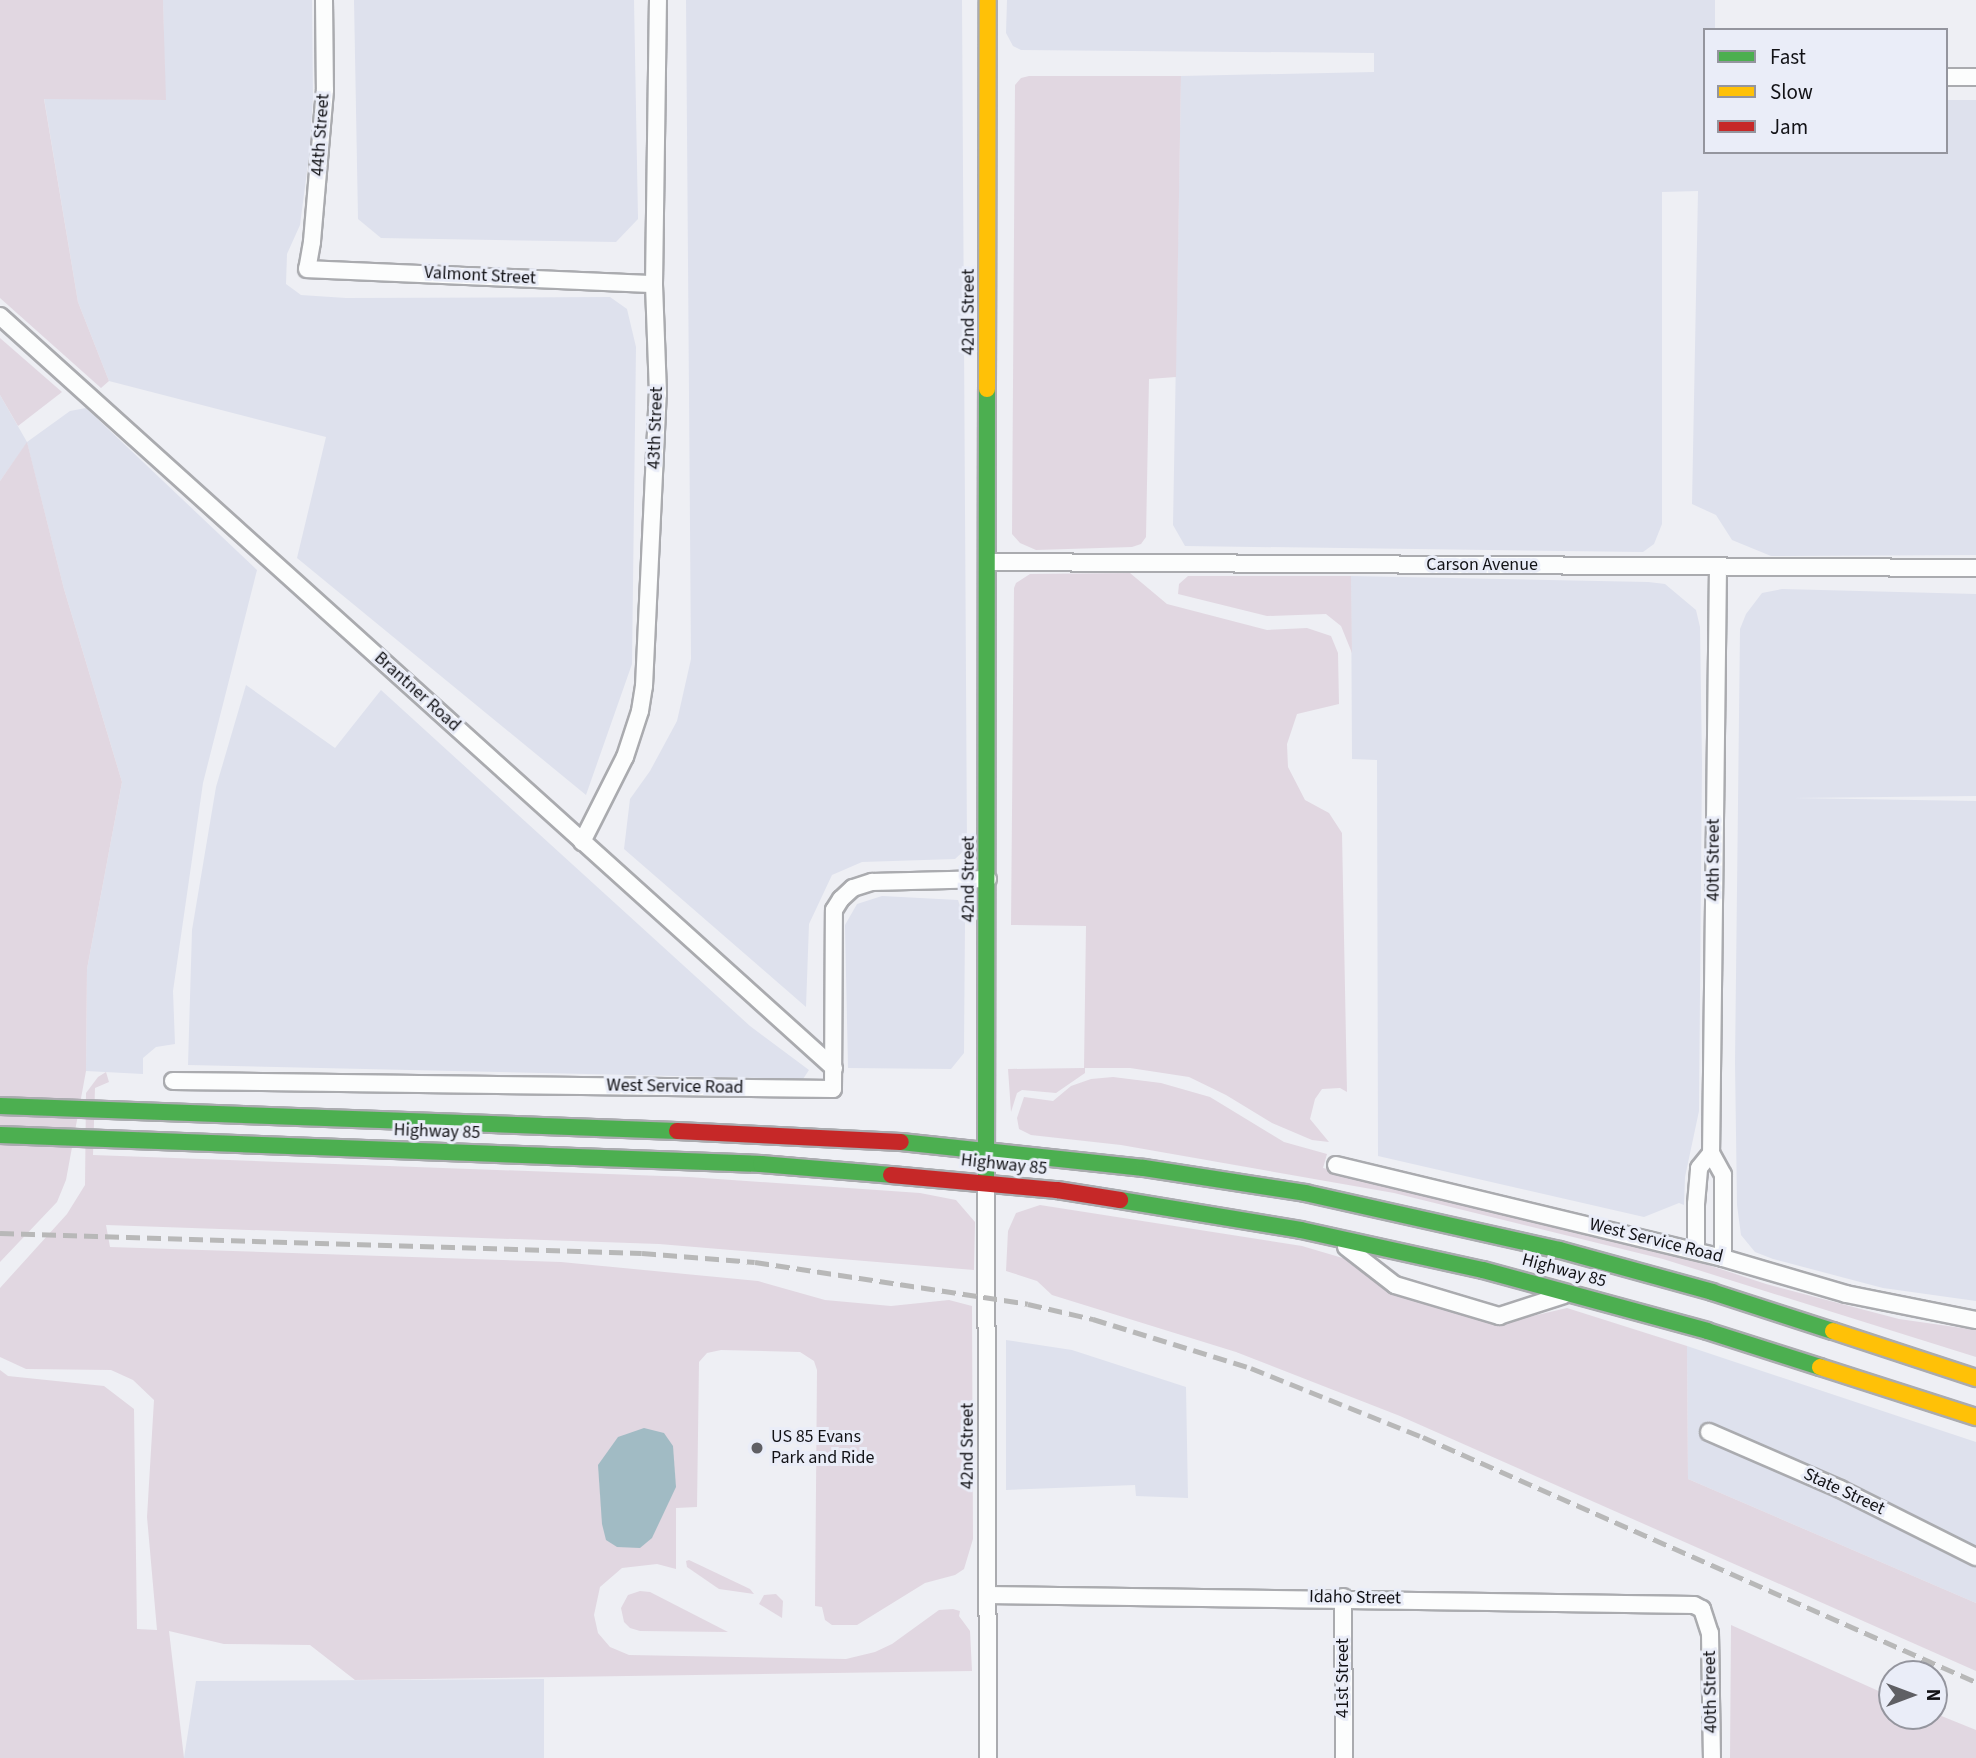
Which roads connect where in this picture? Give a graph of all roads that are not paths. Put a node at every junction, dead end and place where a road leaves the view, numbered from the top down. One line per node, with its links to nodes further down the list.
1 (324, 0): 6 (street, 44th Street)
2 (658, 0): 7 (street, 43th Street)
3 (988, 0): 9 (main road, 42nd Street)
4 (1948, 77): 5 (street)
5 (1976, 77)
6 (307, 269): 7 (street, Valmont Street)
7 (654, 284): 12 (street, 43th Street)
8 (0, 316): 12 (street, Brantner Road)
9 (988, 562): 10 (street, Carson Avenue); 13 (main road, 42nd Street)
10 (1718, 567): 11 (street, Carson Avenue); 19 (street, 40th Street)
11 (1976, 568)
12 (582, 842): 14 (street, Brantner Road)
13 (988, 879): 14 (street); 18 (main road, 42nd Street)
14 (834, 1068): 15 (street, West Service Road)
15 (173, 1081)
16 (0, 1106): 18 (main road, Highway 85)
17 (0, 1135): 21 (main road, Highway 85)
18 (986, 1149): 21 (main road, 42nd Street); 27 (main road, Highway 85)
19 (1711, 1153): 23 (street, 40th Street); 24 (street, 40th Street)
20 (1336, 1165): 23 (street, West Service Road)
21 (986, 1182): 22 (main road, Highway 85); 31 (street, 42nd Street)
22 (1329, 1236): 25 (main road, Highway 85); 25 (street)
23 (1696, 1251): 24 (street, West Service Road)
24 (1723, 1258): 26 (street, West Service Road)
25 (1572, 1292): 28 (main road, Highway 85)
26 (1976, 1320)
27 (1976, 1378)
28 (1976, 1417)
29 (1709, 1432): 30 (street, State Street)
30 (1976, 1557)
31 (987, 1595): 32 (street, Idaho Street); 34 (street, 42nd Street)
32 (1343, 1597): 33 (street, Idaho Street); 35 (street, 41st Street)
33 (1709, 1627): 36 (street, 40th Street)
34 (988, 1758)
35 (1344, 1758)
36 (1712, 1758)

